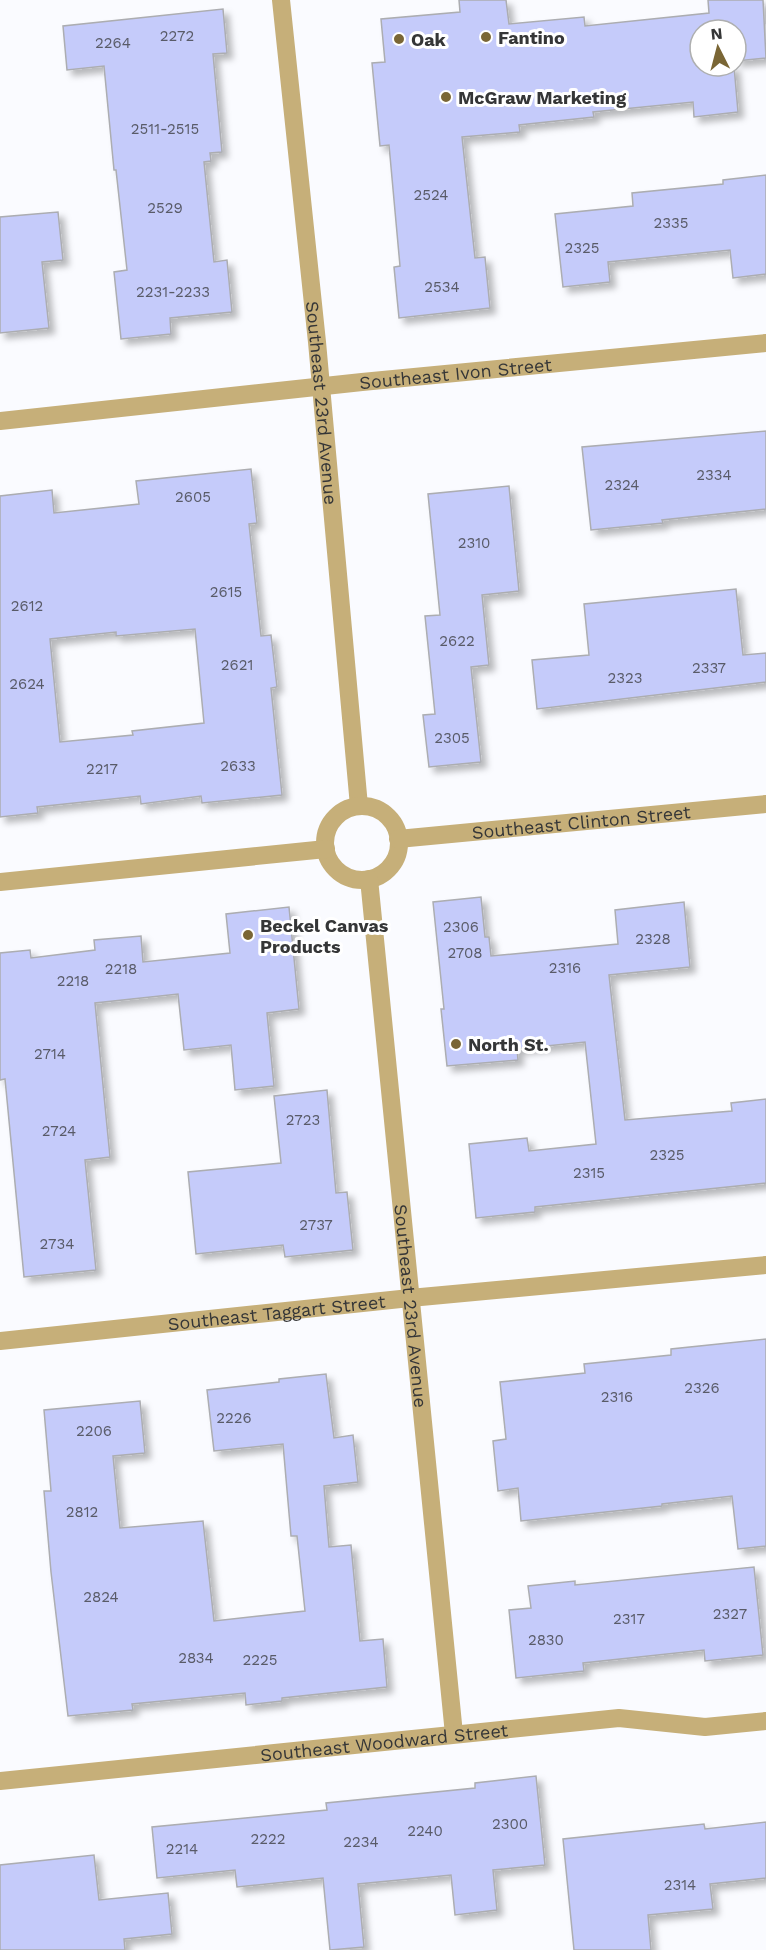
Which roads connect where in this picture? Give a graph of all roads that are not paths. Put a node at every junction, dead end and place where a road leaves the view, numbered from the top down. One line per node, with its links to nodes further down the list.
1 (281, 0): 3 (street, Southeast 23rd Avenue)
2 (766, 343): 3 (street, Southeast Ivon Street)
3 (321, 387): 4 (street, Southeast Ivon Street); 6 (street, Southeast 23rd Avenue)
4 (0, 421)
5 (766, 804): 7 (street, Southeast Clinton Street)
6 (359, 806): 7 (street); 8 (street)
7 (399, 839): 9 (street)
8 (326, 849): 9 (street); 10 (street)
9 (369, 879): 12 (street, Southeast 23rd Avenue)
10 (0, 882)
11 (766, 1265): 12 (street, Southeast Taggart Street)
12 (410, 1298): 13 (street, Southeast Taggart Street); 15 (street, Southeast 23rd Avenue)
13 (0, 1341)
14 (766, 1721): 15 (street, Southeast Woodward Street)
15 (454, 1734): 16 (street, Southeast Woodward Street)
16 (0, 1781)

